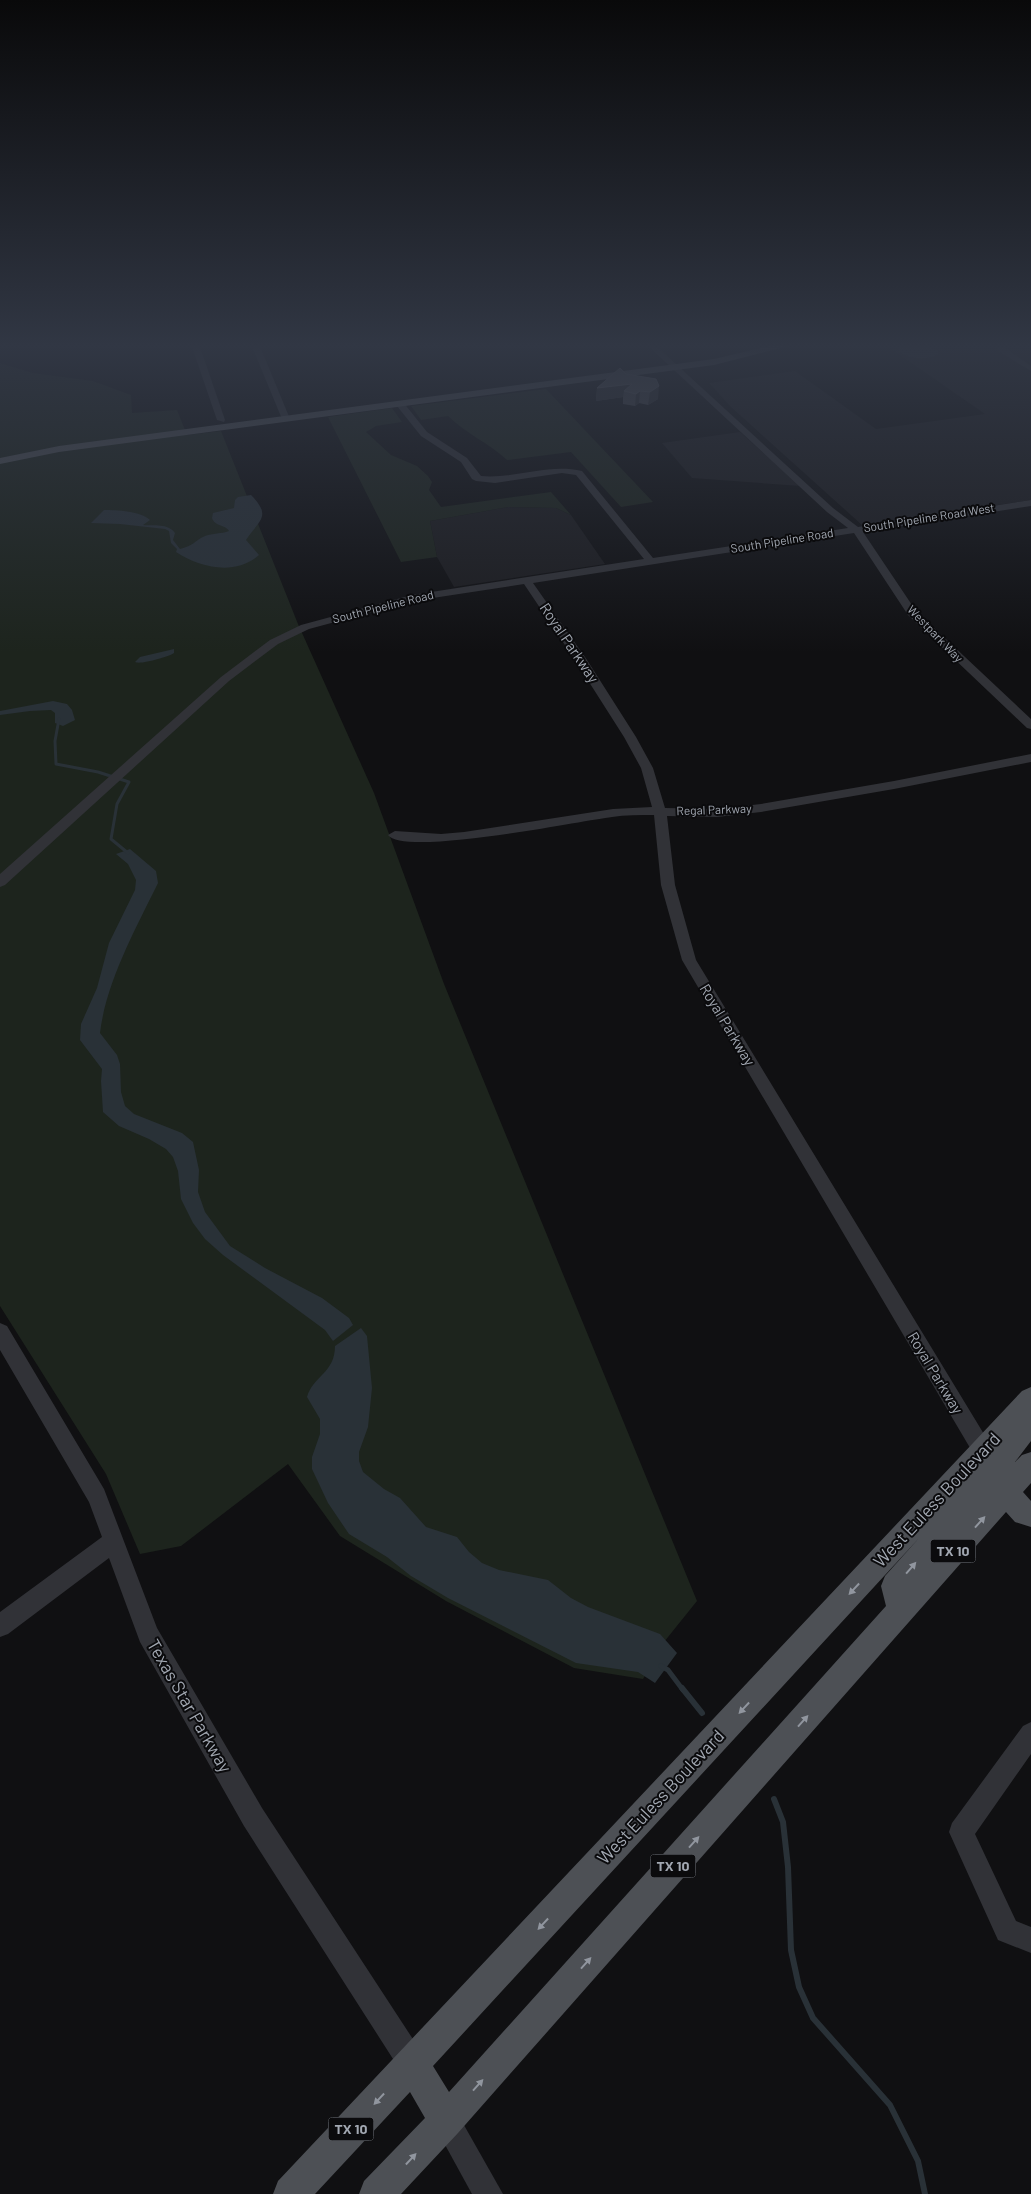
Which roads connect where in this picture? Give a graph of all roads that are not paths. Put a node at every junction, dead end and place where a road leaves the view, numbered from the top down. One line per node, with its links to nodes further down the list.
1 (47, 446): 5 (main road)
2 (77, 446): 6 (main road)
3 (444, 446): 9 (street)
4 (760, 446): 8 (street, Westpark Way)
5 (0, 455)
6 (0, 461)
7 (1031, 502): 8 (street, South Pipeline Road West)
8 (856, 530): 9 (street, South Pipeline Road); 11 (street, Westpark Way)
9 (650, 561): 10 (street, South Pipeline Road)
10 (526, 580): 13 (street, Royal Parkway); 15 (street, South Pipeline Road)
11 (1031, 725)
12 (1031, 758): 13 (street, Regal Parkway)
13 (660, 812): 14 (street, Regal Parkway); 19 (street, Royal Parkway)
14 (395, 835)
15 (0, 882)
16 (0, 1332): 23 (street, Texas Star Parkway)
17 (1031, 1399): 19 (main road, West Euless Boulevard / TX 10)
18 (1031, 1422): 21 (main road)
19 (983, 1451): 24 (main road, one-way to 19); 28 (main road, West Euless Boulevard / TX 10, one-way to 28)
20 (1031, 1464): 21 (main road, TX 10)
21 (1006, 1492): 22 (main road); 24 (main road, TX 10, one-way to 21)
22 (1031, 1514)
23 (114, 1542): 25 (street); 28 (street, Texas Star Parkway)
24 (901, 1610): 29 (main road, TX 10, one-way to 24)
25 (0, 1626)
26 (1031, 1734): 27 (street)
27 (1031, 1940)
28 (412, 2063): 29 (main road); 30 (main road, West Euless Boulevard / TX 10, one-way to 30)
29 (446, 2121): 31 (main road, TX 10, one-way to 29); 32 (street)
30 (291, 2194)
31 (377, 2194)
32 (488, 2194)

